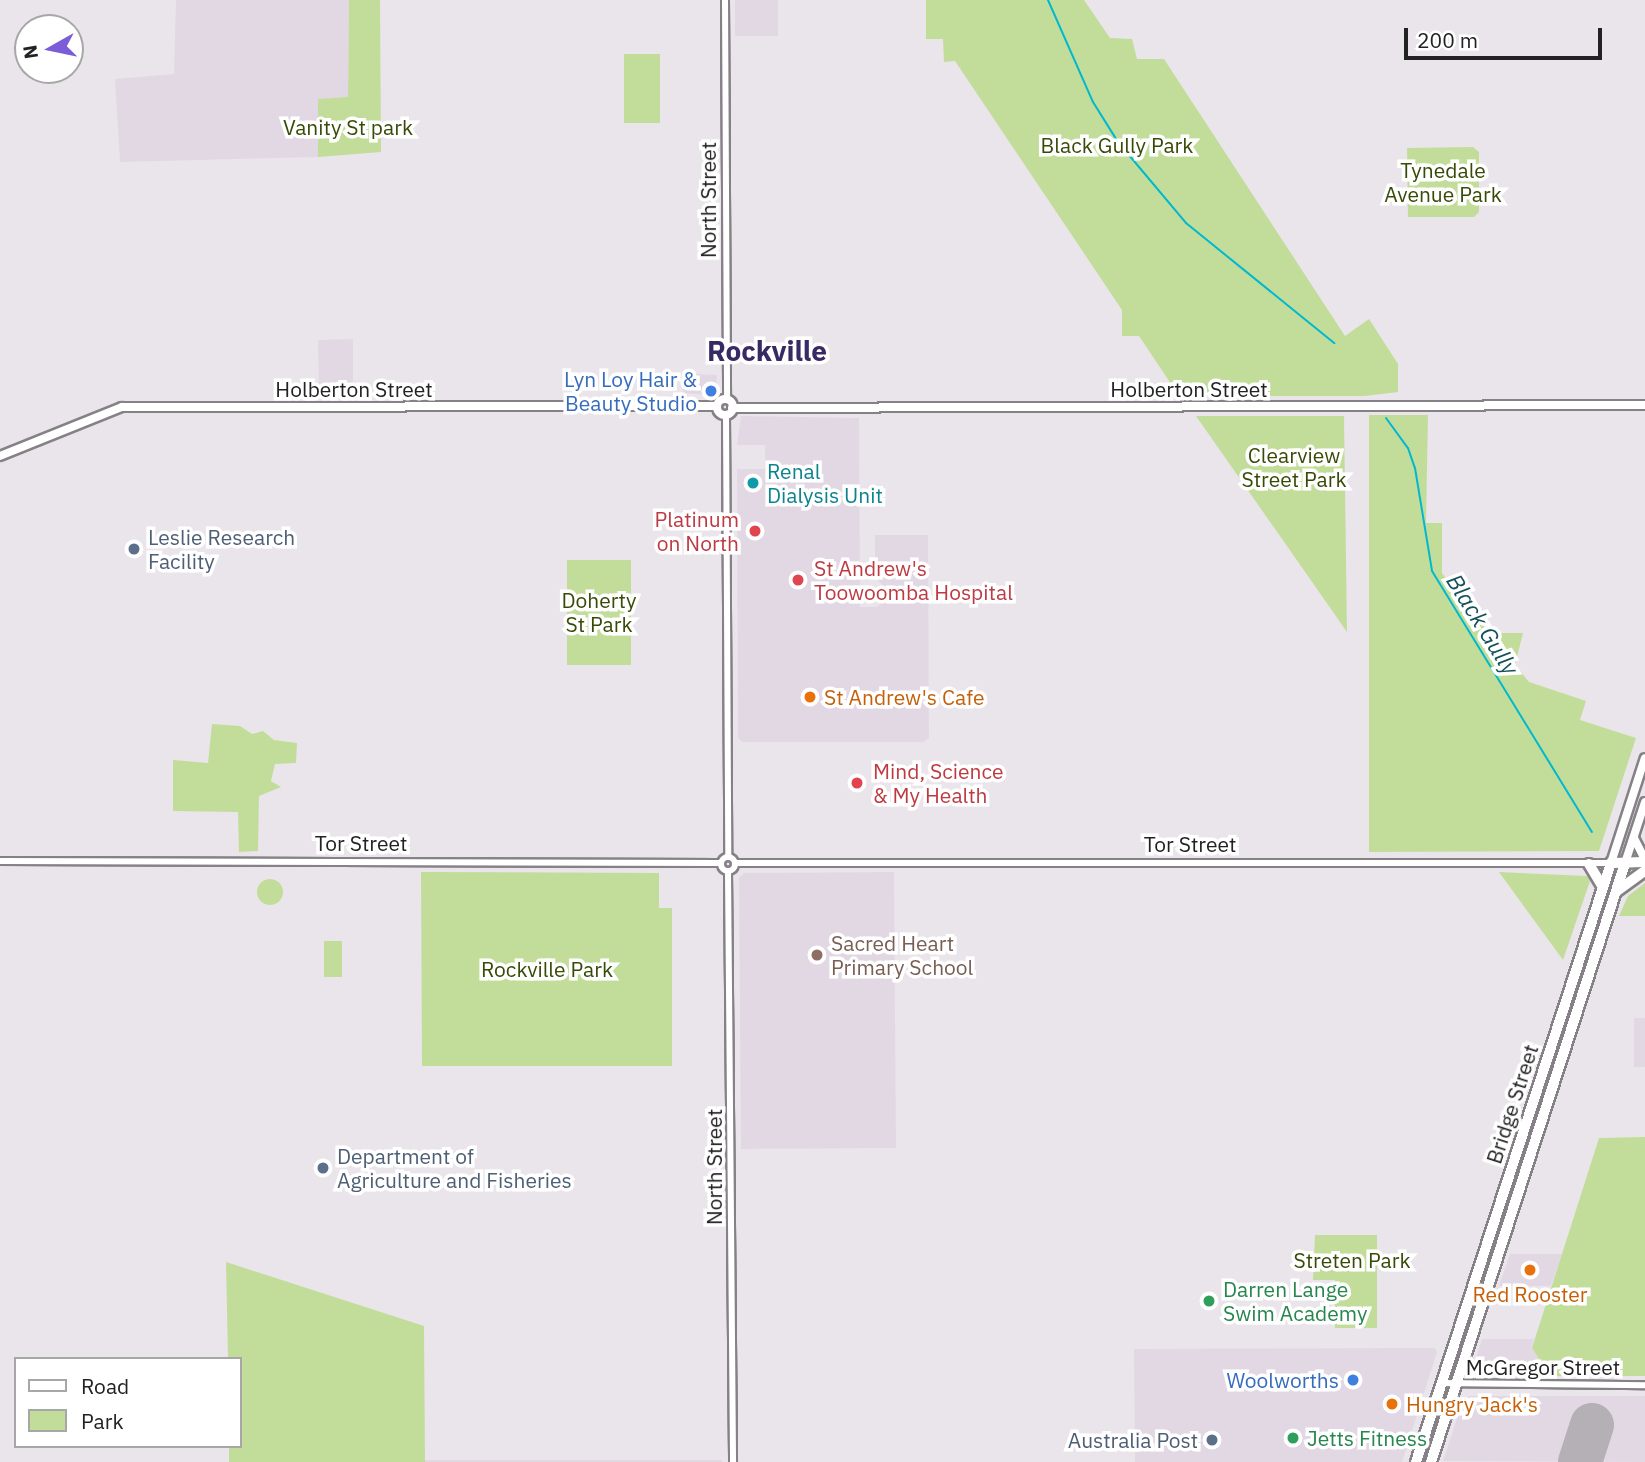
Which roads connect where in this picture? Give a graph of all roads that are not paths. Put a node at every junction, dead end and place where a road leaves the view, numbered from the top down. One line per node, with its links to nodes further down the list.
1 (724, 0): 2 (street, North Street)
2 (727, 400): 4 (main road); 5 (main road)
3 (1645, 405): 5 (main road, Holberton Street)
4 (717, 406): 5 (main road); 6 (main road, Holberton Street)
5 (729, 412): 10 (street)
6 (0, 456)
7 (1645, 758): 16 (main road, Bridge Street)
8 (1645, 802): 9 (main road, Bridge Street)
9 (1634, 838): 12 (main road); 17 (main road, Bridge Street)
10 (728, 856): 13 (street); 14 (street)
11 (0, 861): 13 (street, Tor Street)
12 (1645, 861): 17 (highway, Tor Street)
13 (721, 863): 19 (street)
14 (736, 863): 15 (street, Tor Street); 19 (street)
15 (1589, 863): 16 (street, Tor Street); 20 (highway)
16 (1611, 863): 17 (highway, Tor Street); 20 (highway, Bridge Street)
17 (1625, 863): 21 (highway, Bridge Street)
18 (1645, 871): 21 (highway)
19 (728, 872): 25 (street, North Street)
20 (1603, 887): 22 (highway, Bridge Street)
21 (1615, 893): 23 (highway, Bridge Street)
22 (1442, 1383): 23 (street, McGregor Street); 26 (highway, Bridge Street)
23 (1456, 1384): 24 (street, McGregor Street); 27 (highway, Bridge Street)
24 (1645, 1385)
25 (733, 1462)
26 (1416, 1462)
27 (1431, 1462)

